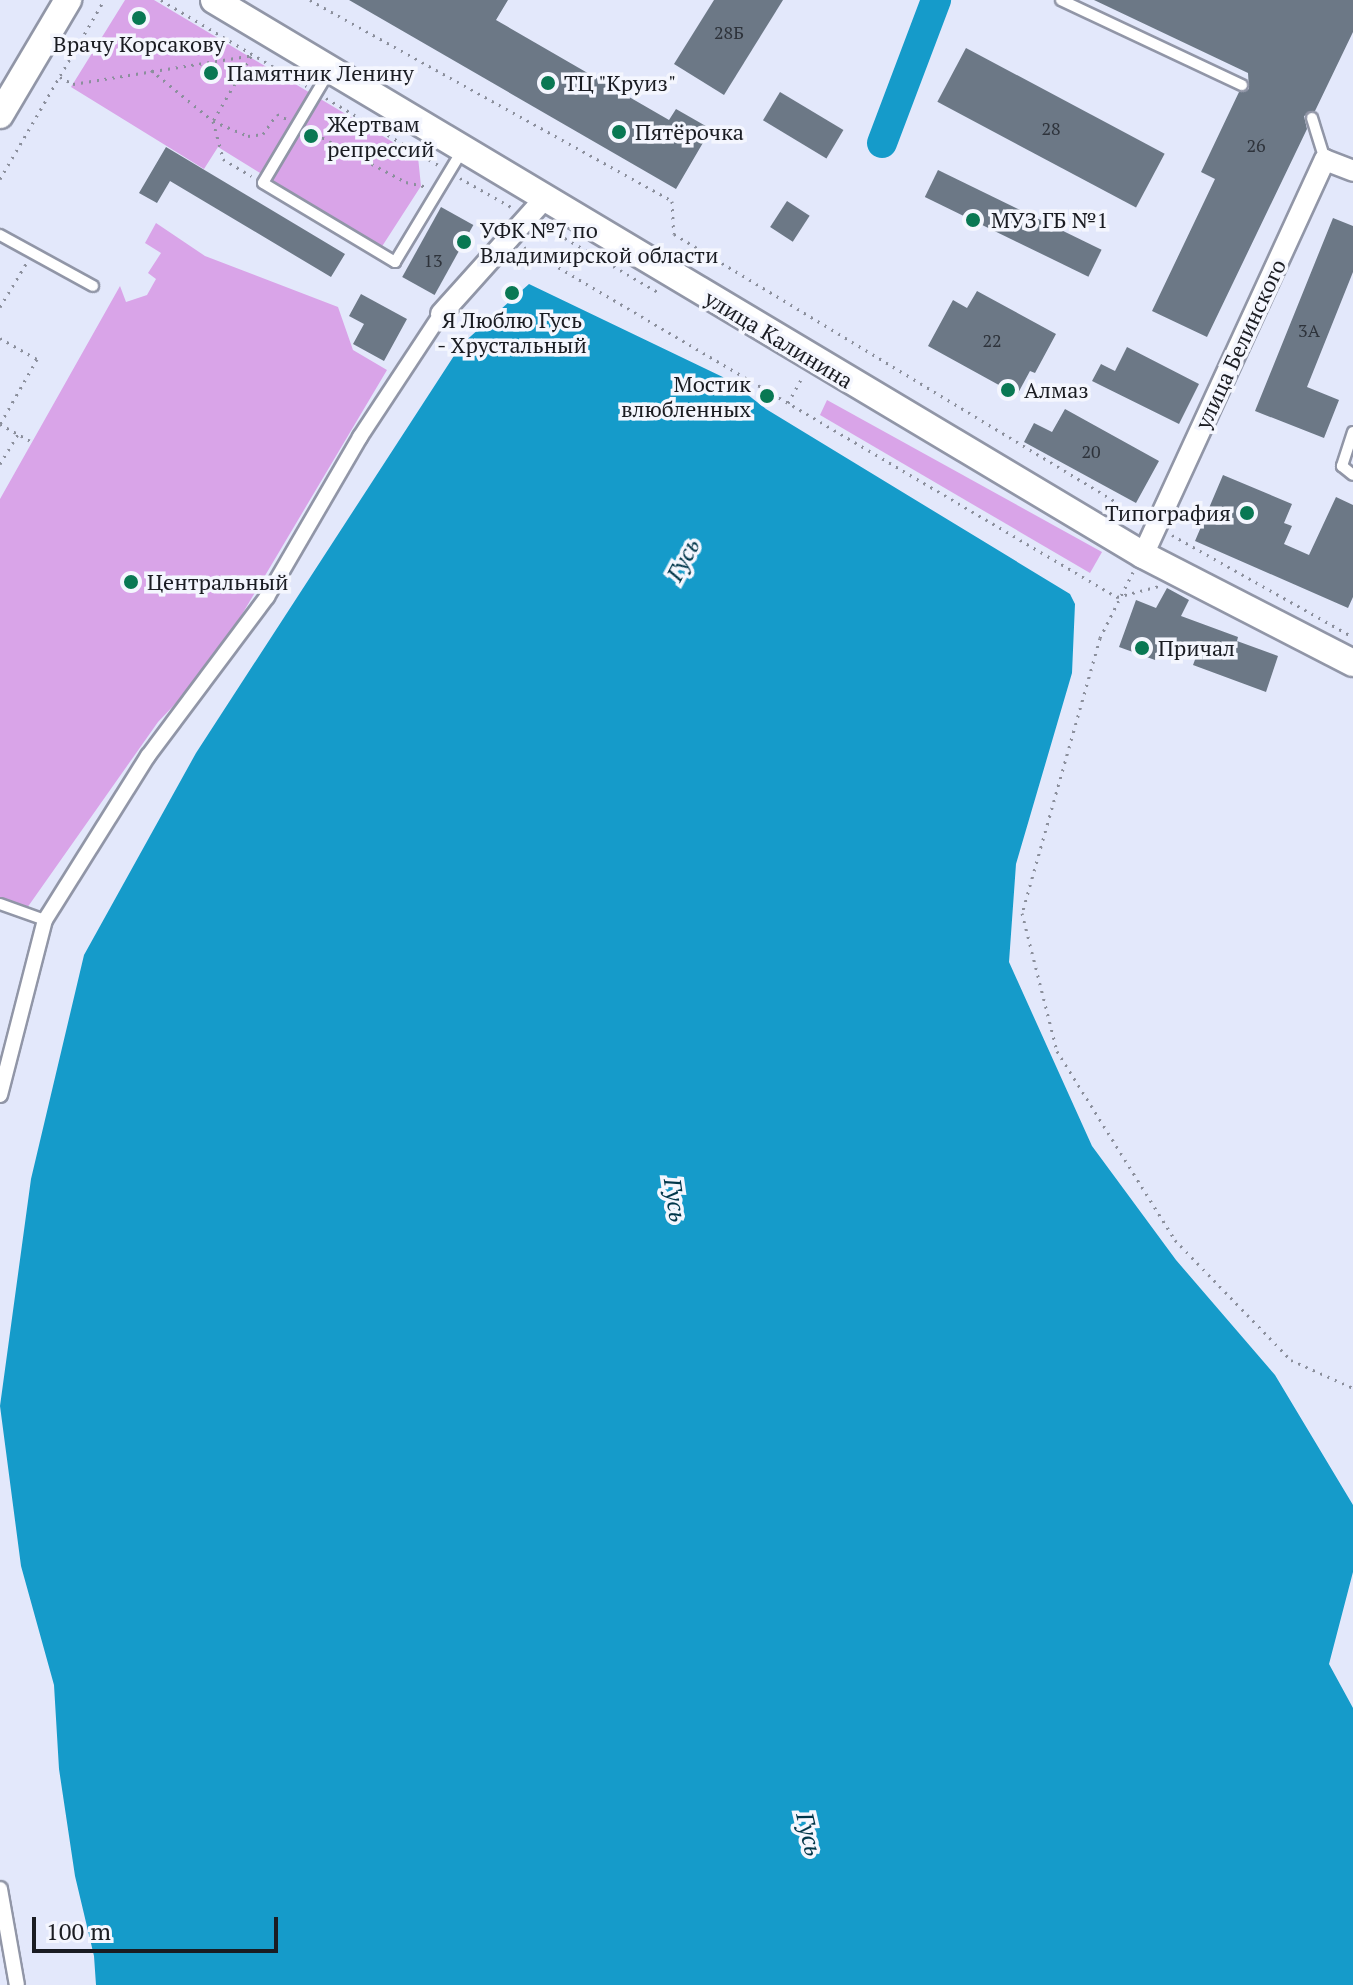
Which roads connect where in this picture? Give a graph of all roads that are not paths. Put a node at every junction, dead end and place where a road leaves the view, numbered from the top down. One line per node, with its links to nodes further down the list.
1 (68, 0): 6 (main road)
2 (214, 0): 4 (main road, улица Калинина)
3 (1061, 0): 5 (lane)
4 (324, 82): 8 (main road, улица Калинина); 8 (lane)
5 (1242, 85)
6 (0, 115)
7 (1312, 118): 9 (lane)
8 (456, 160): 11 (main road, улица Калинина)
9 (1325, 160): 10 (street); 17 (street, улица Белинского)
10 (1353, 171)
11 (537, 208): 14 (street); 17 (main road, улица Калинина)
12 (0, 235): 13 (lane)
13 (93, 286)
14 (441, 314): 20 (street)
15 (1353, 432): 16 (lane)
16 (1353, 475)
17 (1143, 555): 18 (main road, улица Калинина)
18 (1353, 663)
19 (0, 904): 20 (lane)
20 (45, 920): 21 (street)
21 (0, 1095)
22 (0, 1889): 23 (street)
23 (17, 1985)

